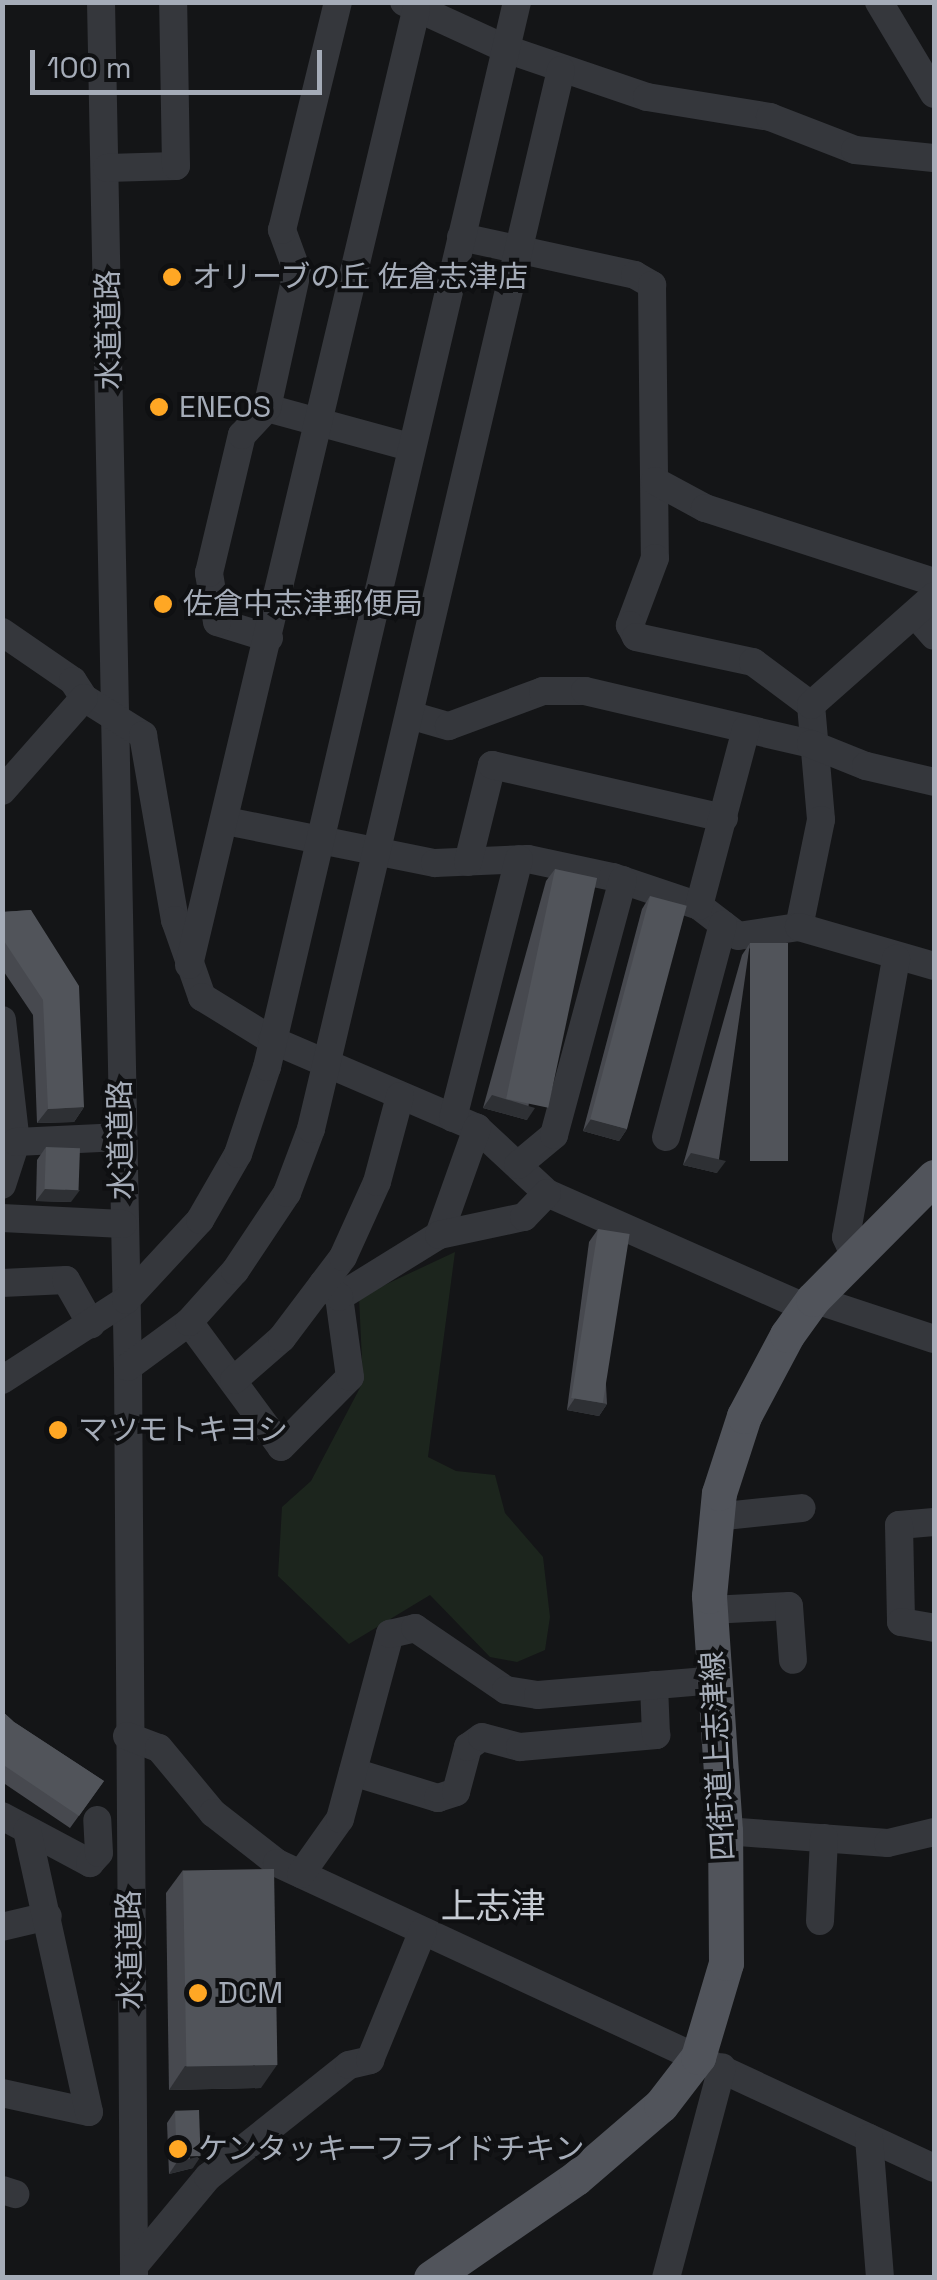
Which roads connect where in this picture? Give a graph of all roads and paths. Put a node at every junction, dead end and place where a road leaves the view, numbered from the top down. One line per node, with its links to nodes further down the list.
1 (101, 2): 11 (street, 水道道路)
2 (173, 2): 11 (street)
3 (338, 2): 14 (street)
4 (517, 2): 7 (street)
5 (880, 2): 9 (street)
6 (410, 6): 7 (street); 15 (street)
7 (506, 49): 8 (street); 12 (street)
8 (562, 70): 10 (street); 13 (street)
9 (934, 94)
10 (934, 158)
11 (107, 168): 25 (street, 水道道路)
12 (462, 237): 13 (street); 16 (street)
13 (521, 250): 17 (street); 26 (street)
14 (266, 408): 15 (street); 22 (street)
15 (319, 422): 16 (street); 22 (street)
16 (410, 447): 33 (street)
17 (654, 481): 18 (street); 24 (street)
18 (934, 582)
19 (925, 605): 21 (street); 24 (street)
20 (2, 632): 23 (street)
21 (934, 636)
22 (268, 638): 32 (street)
23 (84, 698): 25 (street); 30 (street)
24 (812, 705): 28 (street)
25 (114, 713): 43 (street); 50 (street, 水道道路)
26 (413, 716): 27 (street); 34 (street)
27 (746, 729): 28 (street); 31 (street)
28 (811, 744): 29 (street); 40 (street)
29 (934, 782)
30 (2, 791)
31 (724, 818): 36 (street); 38 (street)
32 (226, 821): 33 (street); 43 (street)
33 (317, 842): 34 (street); 45 (street)
34 (380, 855): 36 (street); 46 (street)
35 (519, 860): 36 (street); 37 (street); 48 (street)
36 (468, 862)
37 (622, 880): 38 (street); 52 (street)
38 (699, 906): 39 (street)
39 (724, 925): 40 (street); 49 (street)
40 (799, 927): 41 (street)
41 (896, 958): 42 (street); 59 (street)
42 (934, 966)
43 (188, 972): 45 (street)
44 (2, 1020): 51 (street)
45 (272, 1040): 46 (street); 62 (street)
46 (328, 1064): 47 (street); 64 (street)
47 (400, 1096): 48 (street); 61 (street)
48 (465, 1123): 52 (street); 58 (street)
49 (666, 1136)
50 (121, 1137): 51 (street); 57 (street, 水道道路)
51 (16, 1142): 54 (street)
52 (518, 1165): 55 (street)
53 (934, 1178): 59 (main road, 四街道上志津線)
54 (2, 1185)
55 (546, 1193): 58 (street); 63 (street)
56 (2, 1218): 57 (street)
57 (123, 1224): 62 (street, 水道道路)
58 (439, 1235): 61 (street)
59 (854, 1257): 63 (main road, 四街道上志津線)
60 (2, 1282): 65 (street)
61 (331, 1291): 69 (street); 69 (street)
62 (126, 1300): 65 (street); 67 (street, 水道道路)
63 (810, 1303): 66 (street); 71 (main road, 四街道上志津線)
64 (189, 1322): 67 (street); 69 (street)
65 (91, 1324): 68 (street)
66 (934, 1339)
67 (128, 1367): 78 (street, 水道道路)
68 (2, 1380)
69 (234, 1380)
70 (802, 1508): 71 (street)
71 (715, 1517): 73 (main road, 四街道上志津線)
72 (934, 1522): 74 (street)
73 (710, 1610): 75 (street); 76 (main road, 四街道上志津線)
74 (934, 1628)
75 (793, 1660)
76 (715, 1680): 77 (street); 83 (main road, 四街道上志津線)
77 (654, 1685): 79 (street); 79 (street)
78 (127, 1736): 86 (street); 95 (street, 水道道路)
79 (353, 1772): 86 (street)
80 (2, 1816): 82 (street)
81 (98, 1820): 82 (street)
82 (27, 1831): 87 (street)
83 (725, 1831): 85 (street); 91 (main road, 四街道上志津線)
84 (932, 1837): 85 (street)
85 (824, 1838): 88 (street)
86 (301, 1874): 90 (street)
87 (48, 1916): 89 (street); 92 (street)
88 (820, 1921)
89 (2, 1927)
90 (423, 1931): 91 (street); 95 (street)
91 (710, 2062): 93 (street); 96 (main road, 四街道上志津線); 97 (street)
92 (2, 2093)
93 (869, 2138): 94 (street); 98 (street)
94 (934, 2168)
95 (134, 2272)
96 (431, 2278)
97 (666, 2278)
98 (880, 2278)

